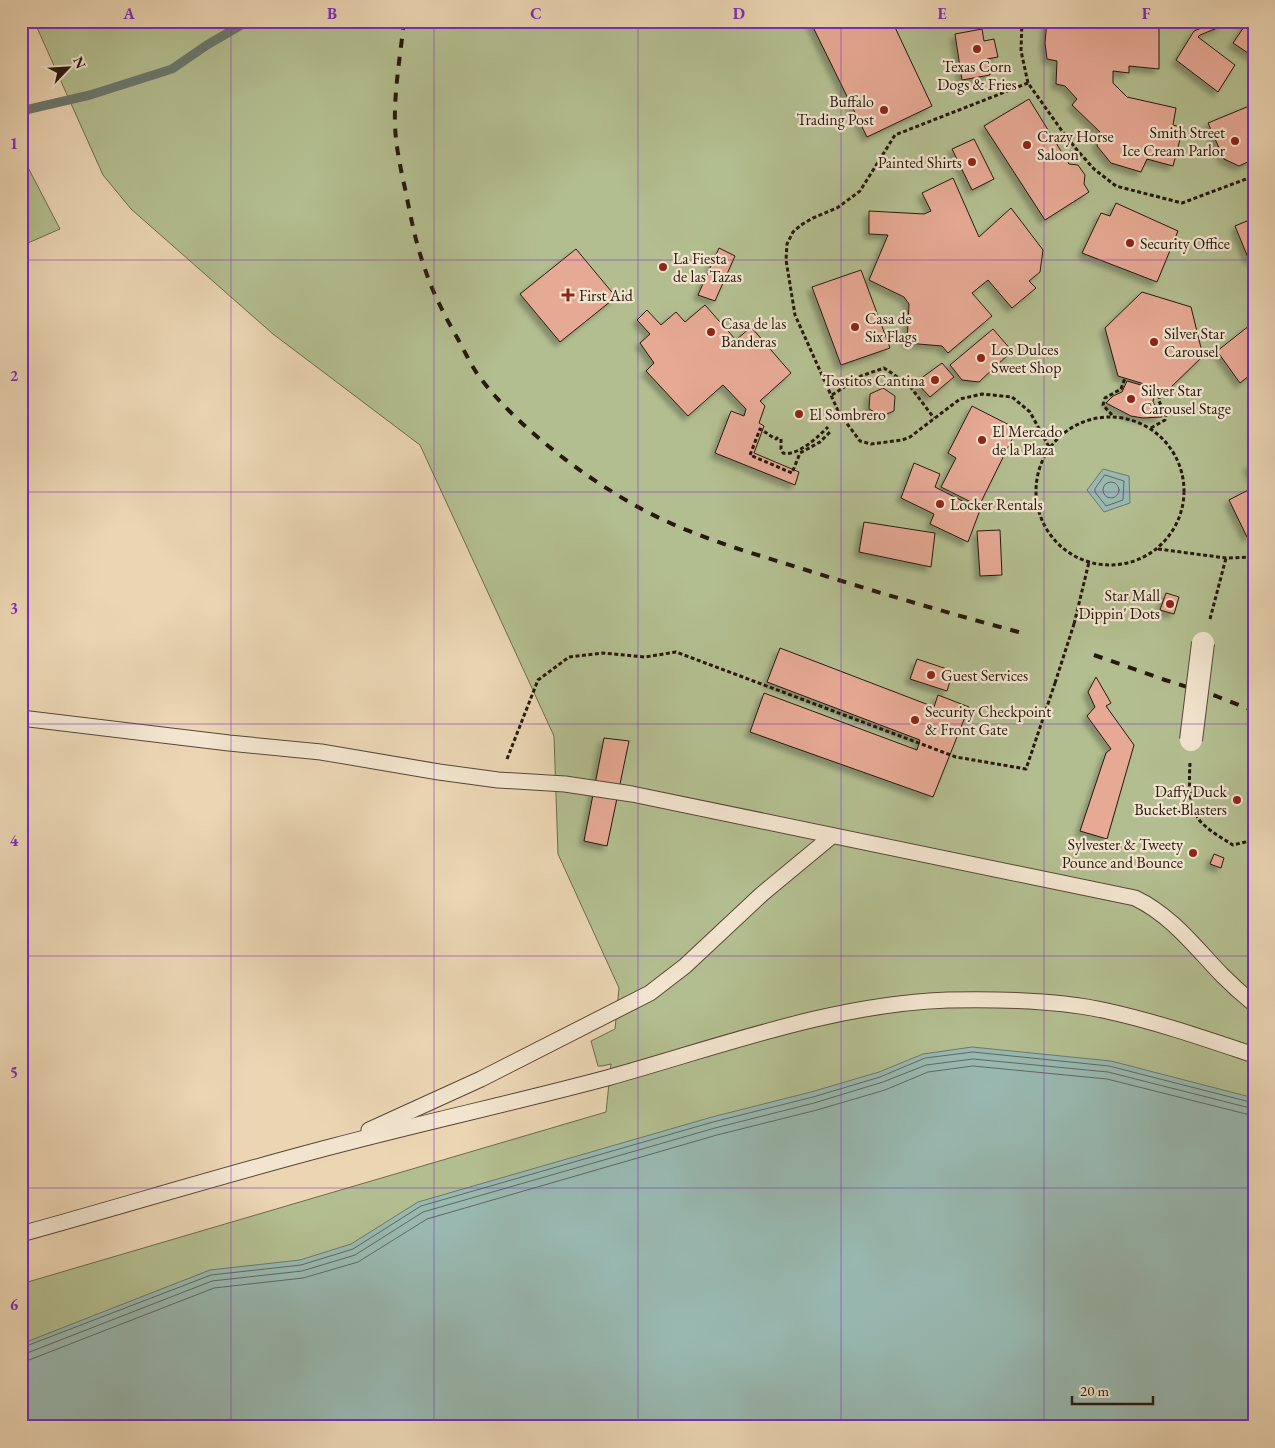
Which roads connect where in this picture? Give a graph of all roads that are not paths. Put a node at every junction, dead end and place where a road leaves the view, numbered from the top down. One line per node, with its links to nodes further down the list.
1 (1203, 643): 3 (street, bridge)
2 (21, 718): 4 (lane)
3 (1192, 740)
4 (832, 836): 5 (lane); 7 (lane)
5 (1254, 1004)
6 (1254, 1055): 7 (lane)
7 (331, 1146): 8 (lane)
8 (21, 1234)

